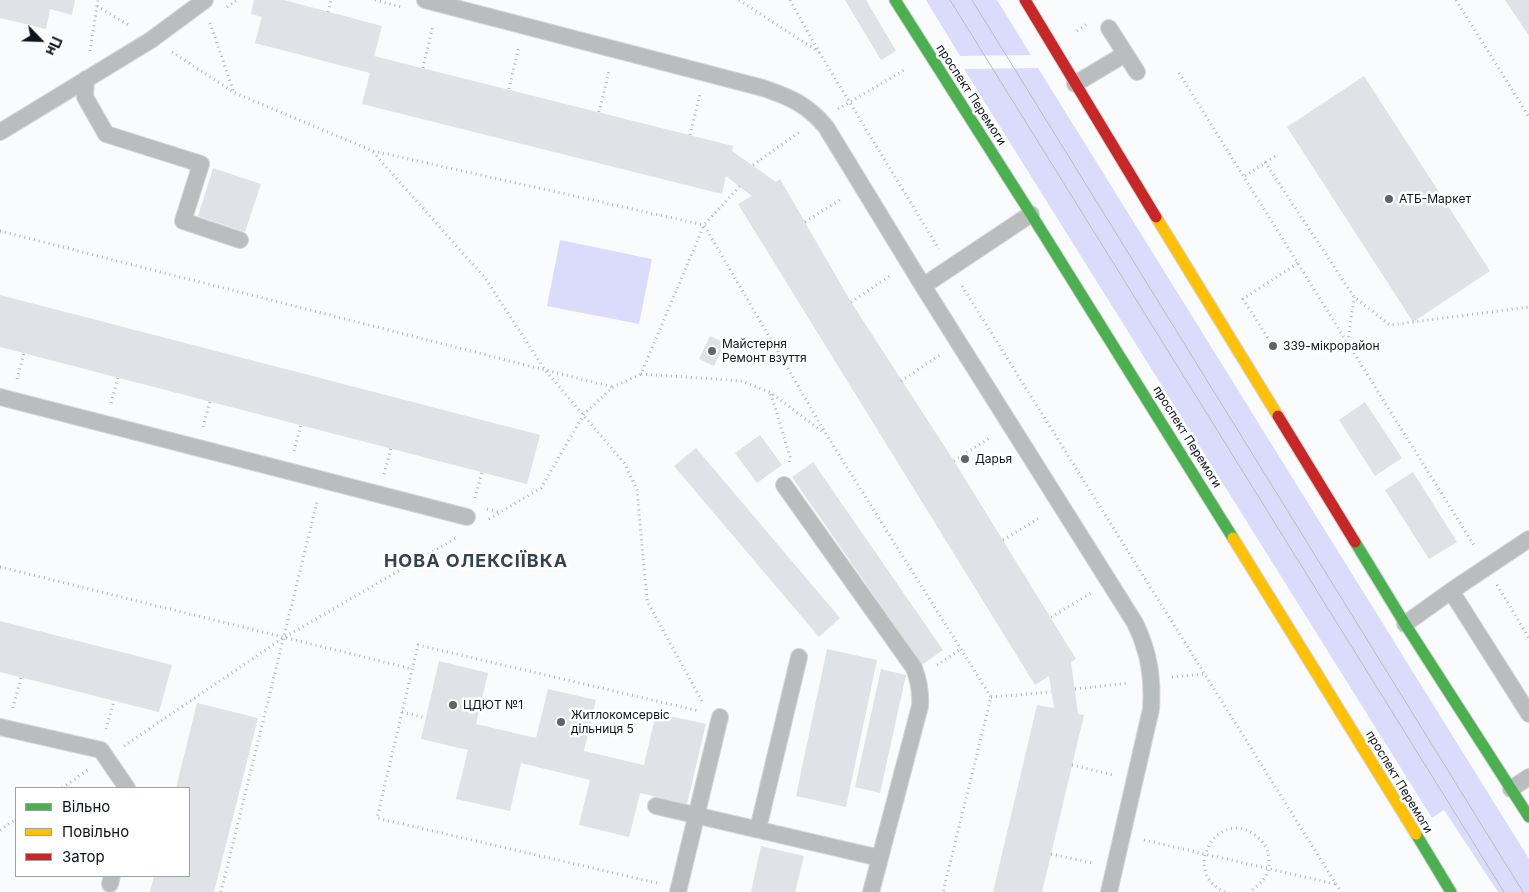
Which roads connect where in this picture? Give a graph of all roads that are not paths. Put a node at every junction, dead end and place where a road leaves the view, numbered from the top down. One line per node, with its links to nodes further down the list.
1 (425, 0): 13 (lane)
2 (895, 0): 11 (main road, проспект Перемоги)
3 (1025, 0): 9 (main road)
4 (203, 2): 8 (lane)
5 (1109, 28): 6 (lane)
6 (1125, 54): 7 (lane); 9 (lane)
7 (1136, 72)
8 (86, 79): 10 (lane); 12 (lane)
9 (1075, 84): 19 (main road)
10 (0, 132)
11 (1030, 214): 13 (lane); 35 (main road, проспект Перемоги)
12 (240, 240)
13 (923, 286): 34 (lane)
14 (0, 397): 16 (lane)
15 (784, 485): 31 (lane)
16 (470, 511)
17 (1529, 539): 18 (lane)
18 (1451, 590): 19 (lane); 21 (lane)
19 (1406, 624): 26 (main road)
20 (799, 657): 30 (lane)
21 (1529, 714)
22 (714, 715): 28 (lane)
23 (6, 722): 25 (lane)
24 (1529, 777): 26 (lane)
25 (126, 787)
26 (1511, 789): 29 (main road)
27 (656, 806): 28 (lane)
28 (696, 815): 30 (lane); 32 (lane)
29 (1529, 818)
30 (758, 829): 31 (lane)
31 (880, 858): 33 (lane)
32 (679, 890)
33 (871, 892)
34 (1109, 892)
35 (1451, 892)

